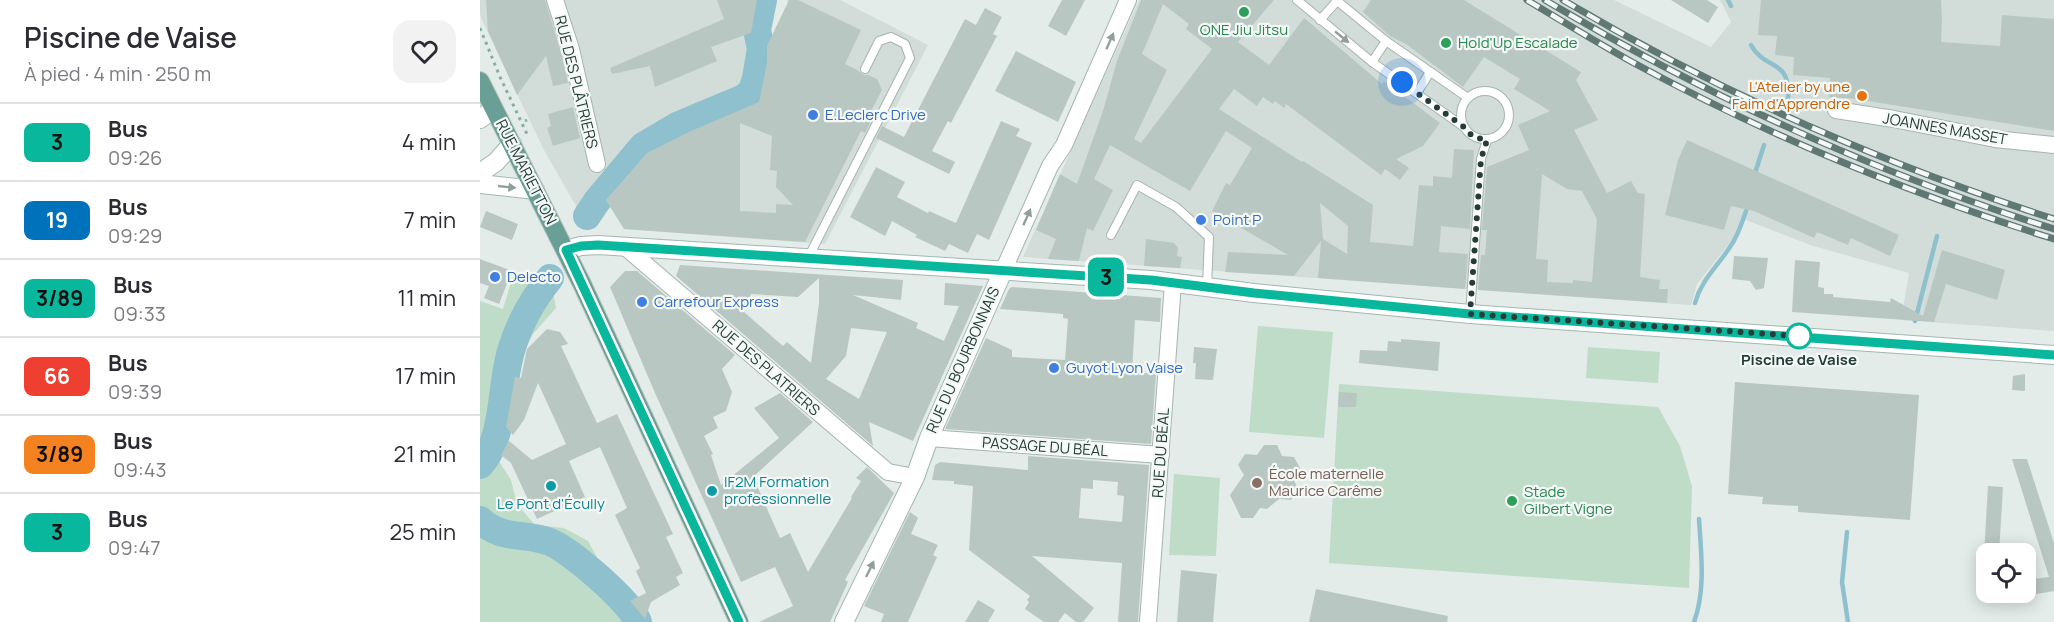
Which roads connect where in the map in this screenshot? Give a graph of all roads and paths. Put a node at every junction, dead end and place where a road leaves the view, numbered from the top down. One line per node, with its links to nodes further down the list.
1 (555, 0): 19 (street, RUE DES PLÂTRIERS)
2 (1128, 0): 27 (street, RUE DU BOURBONNAIS, one-way to 2)
3 (1297, 0): 5 (lane)
4 (1337, 0): 5 (lane); 6 (lane)
5 (1320, 20): 7 (lane, one-way to 7)
6 (1386, 41): 7 (lane); 9 (lane)
7 (1372, 62): 11 (lane)
8 (865, 69): 26 (lane)
9 (1430, 72): 11 (lane); 12 (lane)
10 (480, 81): 14 (main road, RUE MARIETTON)
11 (1417, 93): 15 (lane)
12 (1468, 98): 15 (lane); 16 (lane)
13 (1836, 110): 18 (street, JOANNES MASSET)
14 (487, 114): 17 (main road, RUE MARIETTON)
15 (1464, 127): 16 (lane)
16 (1487, 140): 30 (lane)
17 (512, 144): 20 (main road); 22 (main road, RUE MARIETTON)
18 (2054, 145)
19 (597, 164)
20 (480, 173)
21 (480, 184): 22 (main road, one-way to 22)
22 (535, 190): 25 (main road, RUE MARIETTON)
23 (1111, 236): 29 (lane)
24 (624, 246): 25 (main road); 26 (main road); 34 (street, RUE DES PLATRIERS)
25 (566, 250): 35 (main road, RUE MARIETTON)
26 (808, 259): 27 (main road)
27 (1003, 271): 28 (main road); 32 (main road, RUE DU BOURBONNAIS)
28 (1173, 283): 29 (main road); 33 (street, RUE DU BÉAL)
29 (1207, 287): 30 (main road)
30 (1470, 314): 31 (main road)
31 (2054, 355)
32 (928, 438): 33 (street, PASSAGE DU BÉAL); 34 (main road, RUE DU BOURBONNAIS)
33 (1161, 455): 37 (street, RUE DU BÉAL)
34 (915, 477): 36 (main road, RUE DU BOURBONNAIS, one-way to 34)
35 (739, 622)
36 (844, 622)
37 (1148, 622)

